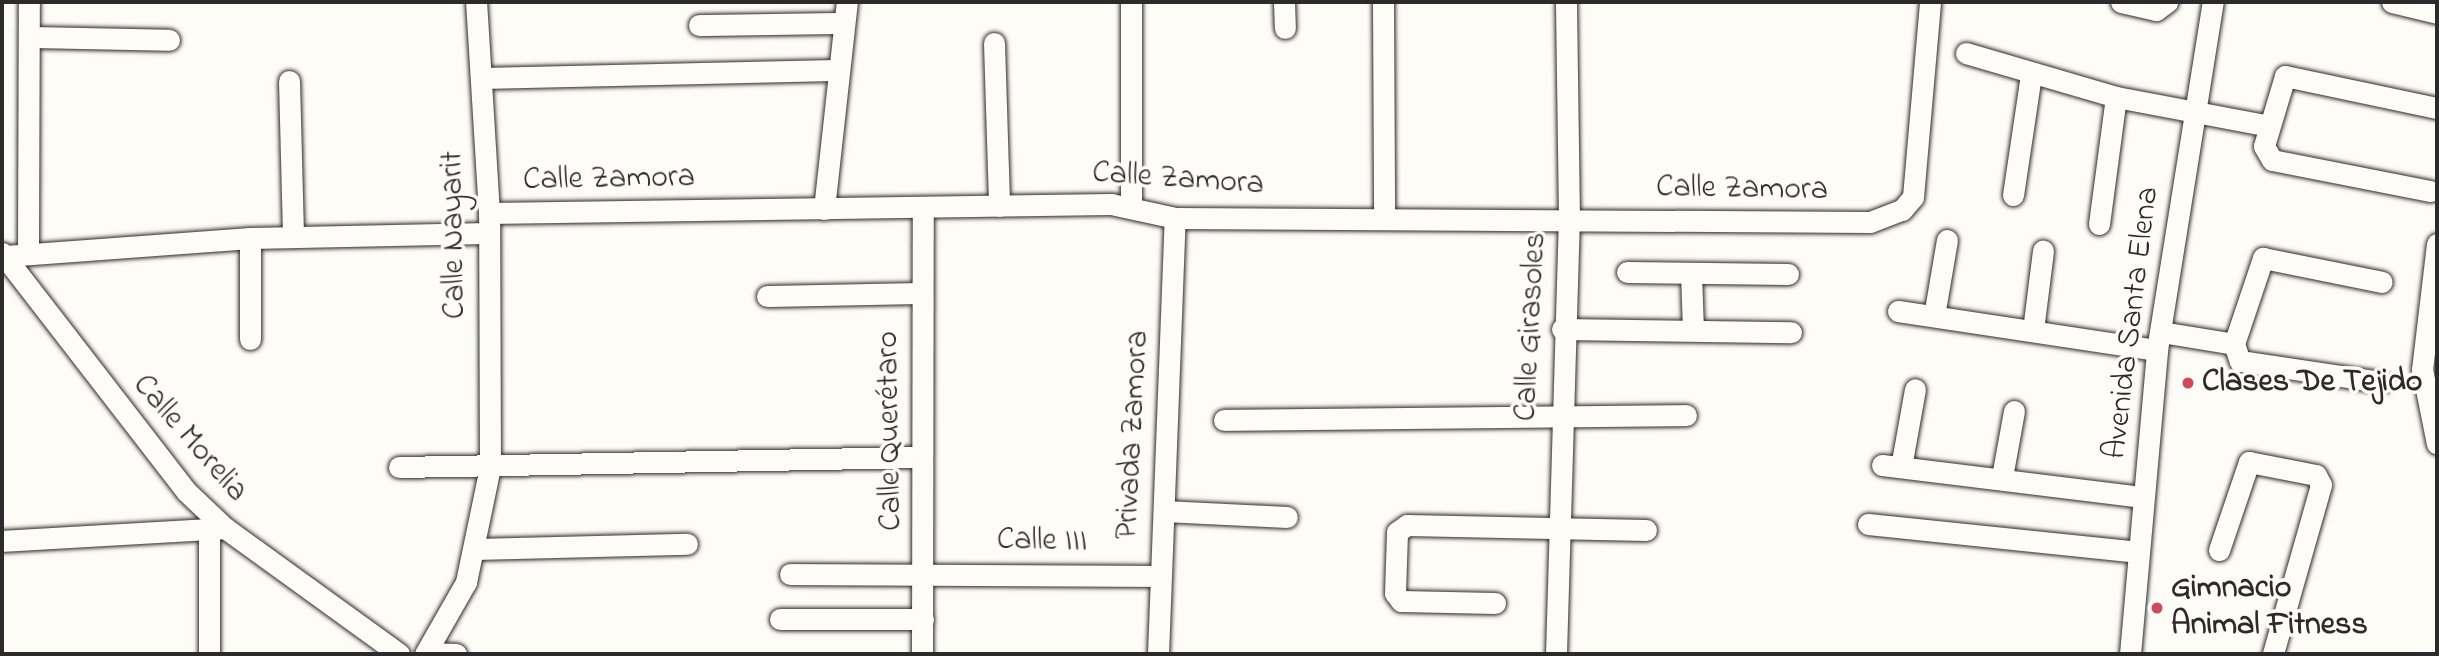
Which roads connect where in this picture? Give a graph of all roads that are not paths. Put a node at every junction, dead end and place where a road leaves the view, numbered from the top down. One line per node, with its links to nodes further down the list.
1 (29, 2): 16 (street)
2 (477, 2): 22 (street, Calle Nayarit)
3 (1131, 2): 31 (street)
4 (1284, 2): 15 (street)
5 (1383, 2): 34 (street)
6 (1566, 2): 36 (street, Calle Girasoles)
7 (1930, 2): 36 (street, Calle Zamora)
8 (2120, 2): 9 (street)
9 (2167, 2)
10 (2213, 2): 26 (street, Avenida Santa Elena)
11 (2392, 2): 13 (street)
12 (845, 12): 14 (street); 20 (street)
13 (2437, 13)
14 (699, 25)
15 (1285, 28)
16 (31, 37): 17 (street); 43 (street)
17 (169, 40)
18 (994, 43): 30 (street)
19 (1966, 53): 21 (street)
20 (835, 70): 22 (street); 33 (street)
21 (2031, 74): 24 (street); 29 (street)
22 (481, 78): 37 (street, Calle Nayarit)
23 (289, 81): 39 (street)
24 (2116, 97): 26 (street); 38 (street)
25 (2437, 108): 27 (street)
26 (2194, 113): 27 (street); 59 (street, Avenida Santa Elena)
27 (2269, 126): 28 (street)
28 (2430, 191)
29 (2013, 195)
30 (999, 206): 31 (street, Calle Zamora); 32 (street, Calle Zamora)
31 (1130, 206): 35 (street, Calle Zamora)
32 (923, 207): 33 (street, Calle Zamora); 50 (street, Calle Querétaro)
33 (824, 209): 37 (street, Calle Zamora)
34 (1384, 217): 35 (street, Calle Zamora); 36 (street, Calle Zamora)
35 (1175, 218): 73 (street, Privada Zamora)
36 (1569, 219): 54 (street, Calle Girasoles)
37 (489, 223): 39 (street, Calle Zamora); 70 (street, Calle Nayarit)
38 (2099, 224)
39 (293, 237): 40 (street, Calle Zamora)
40 (250, 239): 43 (street, Calle Zamora); 58 (street)
41 (1947, 240): 53 (street)
42 (2437, 244): 67 (street)
43 (28, 251): 45 (street, Calle Zamora)
44 (2043, 251): 56 (street)
45 (3, 254): 76 (street, Calle Morelia)
46 (1627, 272): 47 (street)
47 (1691, 273): 48 (street); 55 (street)
48 (1788, 274)
49 (2382, 282): 60 (street)
50 (922, 293): 51 (street); 68 (street, Calle Querétaro)
51 (767, 296)
52 (1898, 311): 53 (street)
53 (1934, 316): 56 (street)
54 (1562, 329): 55 (street); 64 (street, Calle Girasoles)
55 (1693, 330): 57 (street)
56 (2033, 330): 59 (street)
57 (1791, 332)
58 (250, 339)
59 (2159, 341): 60 (street); 72 (street, Avenida Santa Elena)
60 (2234, 344): 61 (street)
61 (2381, 382)
62 (1915, 389): 71 (street)
63 (2014, 411): 71 (street)
64 (1559, 415): 65 (street); 66 (street); 78 (street, Calle Girasoles)
65 (1686, 415)
66 (1224, 420)
67 (2437, 444)
68 (921, 457): 70 (street); 84 (street, Calle Querétaro)
69 (399, 467): 70 (street)
70 (490, 467): 81 (street, Calle Nayarit)
71 (2002, 477): 72 (street)
72 (2143, 497): 83 (street, Avenida Santa Elena)
73 (1164, 511): 74 (street); 86 (street, Privada Zamora)
74 (1287, 517)
75 (1868, 524): 83 (street)
76 (217, 529): 79 (street); 92 (street); 93 (street, Calle Morelia)
77 (1646, 530): 78 (street)
78 (1555, 532): 87 (street); 97 (street, Calle Girasoles)
79 (2, 541)
80 (687, 544): 81 (street)
81 (475, 549): 90 (street, Calle Nayarit)
82 (2220, 550): 98 (street)
83 (2137, 552): 91 (street, Avenida Santa Elena)
84 (924, 571): 85 (street, Calle III); 86 (street, Calle III); 89 (street, Calle Querétaro)
85 (790, 574)
86 (1158, 576): 96 (street, Privada Zamora)
87 (1495, 603)
88 (780, 619): 89 (street)
89 (923, 619): 95 (street, Calle Querétaro)
90 (426, 653): 94 (street)
91 (2136, 653)
92 (209, 654)
93 (399, 654)
94 (456, 654)
95 (922, 654)
96 (1158, 654)
97 (1556, 654)
98 (2273, 654)

